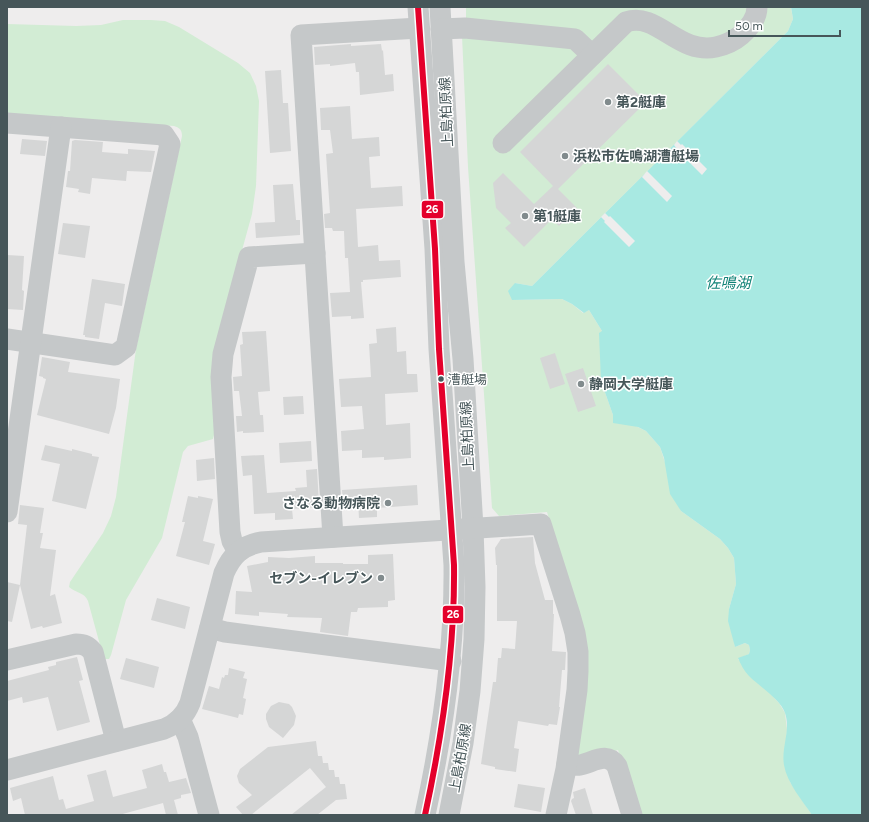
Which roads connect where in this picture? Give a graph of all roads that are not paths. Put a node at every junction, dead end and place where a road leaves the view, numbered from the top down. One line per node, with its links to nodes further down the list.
1 (757, 8): 4 (street)
2 (418, 17): 8 (street); 14 (street, 上島柏原線)
3 (440, 18): 4 (street); 13 (street, 上島柏原線)
4 (592, 55): 7 (street)
5 (7, 123): 6 (street)
6 (61, 127): 10 (street); 10 (street)
7 (503, 143)
8 (315, 253): 15 (street); 16 (street)
9 (7, 339): 10 (street)
10 (31, 343): 11 (street)
11 (11, 459): 12 (street)
12 (7, 512)
13 (473, 528): 14 (street); 22 (street); 26 (street, 上島柏原線)
14 (452, 530): 15 (street); 19 (street, 上島柏原線)
15 (333, 537): 16 (street)
16 (238, 552): 17 (street)
17 (210, 628): 19 (street); 20 (street)
18 (7, 660): 21 (street)
19 (451, 661): 25 (street, 上島柏原線)
20 (180, 719): 21 (street); 24 (street)
21 (116, 741): 23 (street)
22 (567, 764): 27 (street); 28 (street)
23 (7, 770)
24 (209, 815)
25 (425, 815)
26 (449, 815)
27 (556, 815)
28 (632, 815)

